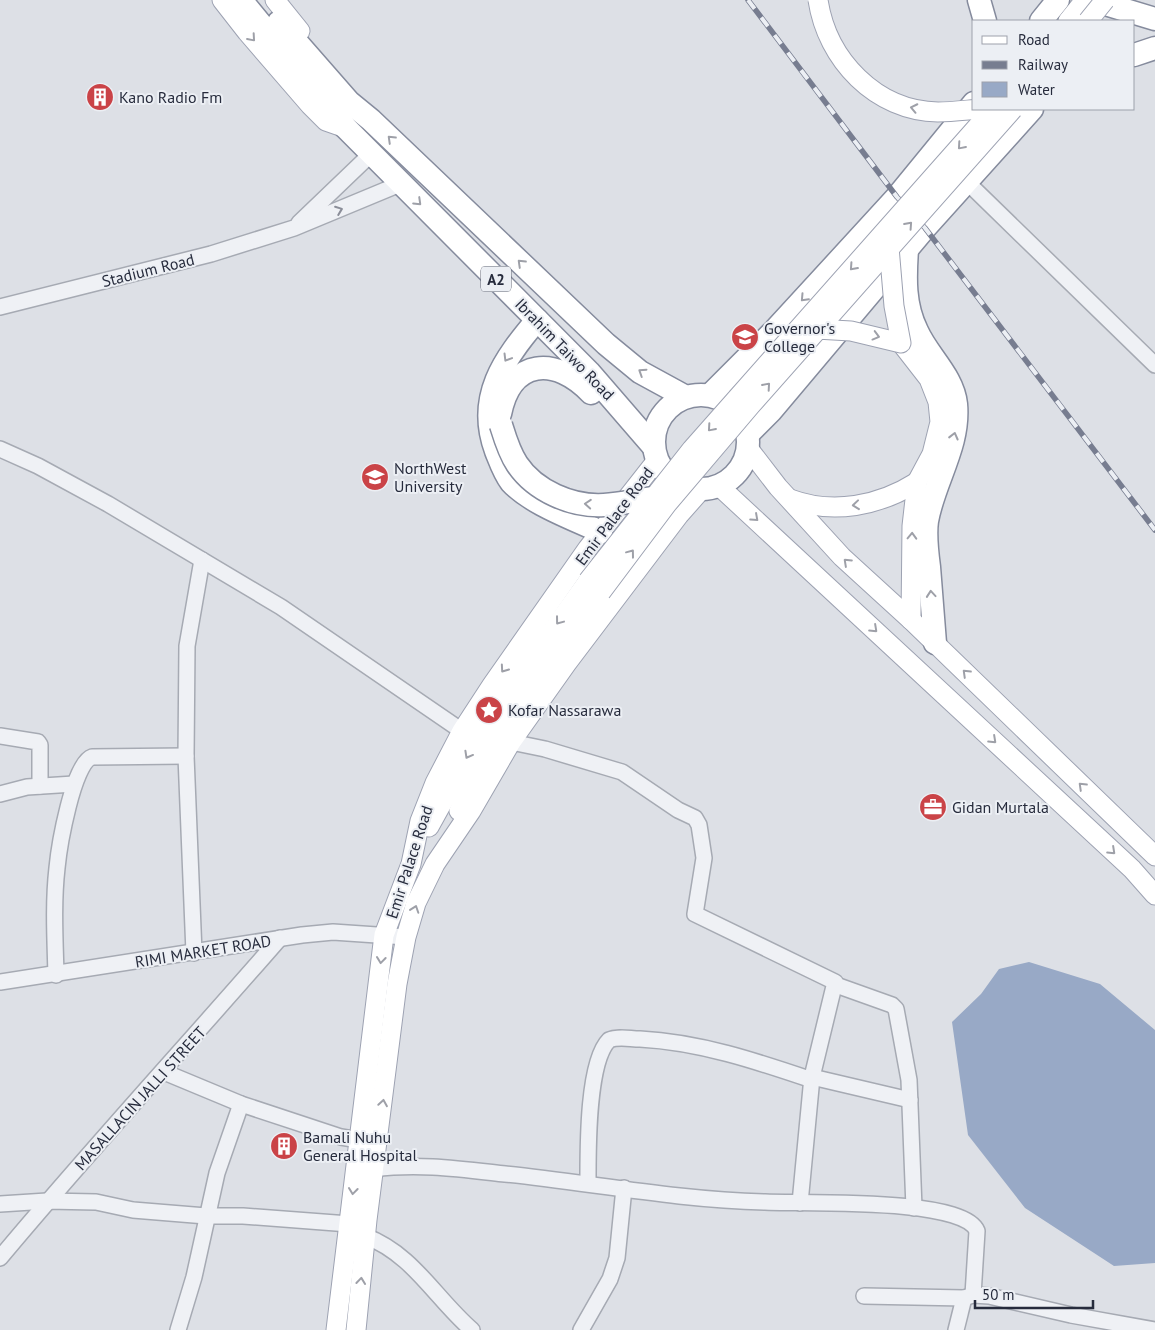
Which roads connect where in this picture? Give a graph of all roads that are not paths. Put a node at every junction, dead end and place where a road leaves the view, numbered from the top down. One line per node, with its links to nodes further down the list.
1 (222, 0): 21 (main road, Ibrahim Taiwo Road / A2, one-way to 21)
2 (275, 0): 22 (main road, Ibrahim Taiwo Road / A2)
3 (818, 0): 17 (main road, one-way to 3, bridge)
4 (979, 0): 11 (highway)
5 (1058, 0): 12 (highway)
6 (1085, 0): 13 (main road)
7 (1092, 0): 9 (highway)
8 (249, 2): 21 (highway, A2)
9 (1114, 8): 10 (highway); 14 (main road, bridge)
10 (1155, 19)
11 (985, 20)
12 (1042, 20)
13 (1069, 20)
14 (1090, 20)
15 (1155, 48): 16 (highway)
16 (1135, 56)
17 (972, 110): 33 (highway, one-way to 33)
18 (992, 110): 41 (main road, one-way to 41, bridge)
19 (1012, 110): 27 (main road, one-way to 19, bridge)
20 (1031, 110): 25 (highway)
21 (344, 115): 22 (highway, Ibrahim Taiwo Road / A2); 23 (highway, Ibrahim Taiwo Road / A2)
22 (371, 120): 34 (highway, Ibrahim Taiwo Road / A2, one-way to 22)
23 (371, 154): 24 (highway, Ibrahim Taiwo Road / A2); 26 (street, Stadium Road)
24 (400, 184): 26 (street, Stadium Road, one-way to 24); 29 (highway, Ibrahim Taiwo Road / A2, one-way to 29)
25 (968, 184): 27 (highway); 32 (street)
26 (294, 228): 28 (street, Stadium Road)
27 (898, 248): 30 (main road, bridge); 31 (main road, bridge); 36 (highway); 47 (highway, one-way to 27)
28 (0, 308)
29 (537, 320): 35 (highway, Ibrahim Taiwo Road / A2); 43 (highway, one-way to 43)
30 (816, 330): 31 (main road, one-way to 31, bridge); 45 (main road, one-way to 30, bridge)
31 (901, 343): 39 (main road)
32 (1155, 365)
33 (711, 394): 34 (highway); 36 (highway)
34 (684, 396): 38 (highway)
35 (638, 426): 38 (highway, Ibrahim Taiwo Road / A2); 41 (highway, one-way to 35, bridge)
36 (748, 441): 40 (highway); 42 (main road)
37 (0, 449): 44 (street)
38 (655, 453): 40 (highway, A2); 43 (main road, Emir Palace Road)
39 (918, 482): 42 (main road, one-way to 42); 46 (main road, one-way to 39)
40 (711, 488): 50 (main road, Emir Palace Road); 58 (main road, one-way to 58)
41 (654, 498): 45 (main road, bridge)
42 (790, 499): 46 (main road, one-way to 42)
43 (602, 532): 48 (main road, Emir Palace Road, one-way to 48)
44 (202, 560): 48 (street); 51 (street)
45 (595, 586): 56 (main road, one-way to 56); 57 (main road)
46 (911, 620): 47 (main road)
47 (935, 643): 55 (main road, one-way to 47)
48 (462, 732): 56 (main road, Emir Palace Road)
49 (0, 736): 53 (street)
50 (511, 742): 57 (main road, Emir Palace Road); 65 (street)
51 (186, 756): 52 (street); 62 (street)
52 (74, 784): 53 (street); 63 (street)
53 (40, 786): 54 (street)
54 (0, 794)
55 (1155, 856)
56 (411, 864): 59 (main road, Emir Palace Road)
57 (435, 864): 60 (main road, Emir Palace Road, one-way to 57)
58 (1155, 895)
59 (384, 935): 60 (street, RIMI MARKET ROAD); 61 (street, RIMI MARKET ROAD); 70 (main road, Emir Palace Road, one-way to 70)
60 (406, 937): 71 (main road, Emir Palace Road, one-way to 60)
61 (280, 938): 62 (street, RIMI MARKET ROAD); 66 (street, MASALLACIN JALLI STREET)
62 (194, 953): 63 (street, RIMI MARKET ROAD)
63 (56, 975): 64 (street, RIMI MARKET ROAD)
64 (0, 982)
65 (836, 985): 67 (street); 68 (street)
66 (164, 1072): 69 (street); 74 (street, MASALLACIN JALLI STREET)
67 (812, 1078): 68 (street); 72 (street); 75 (street)
68 (910, 1100): 77 (street)
69 (241, 1104): 70 (street); 78 (street)
70 (359, 1140): 79 (main road, Emir Palace Road, one-way to 79)
71 (374, 1169): 72 (street); 80 (main road, Emir Palace Road)
72 (588, 1183): 73 (street)
73 (624, 1188): 75 (street); 88 (street)
74 (47, 1201): 76 (street); 78 (street); 81 (street, MASALLACIN JALLI STREET)
75 (800, 1203): 77 (street)
76 (0, 1204)
77 (914, 1208): 83 (street)
78 (206, 1216): 79 (street); 84 (street)
79 (349, 1224): 85 (main road, Emir Palace Road)
80 (365, 1236): 86 (main road, Emir Palace Road, one-way to 80); 87 (street)
81 (0, 1258)
82 (864, 1296): 83 (street)
83 (968, 1297): 89 (street); 90 (street)
84 (178, 1330)
85 (336, 1330)
86 (356, 1330)
87 (472, 1330)
88 (581, 1330)
89 (956, 1330)
90 (1155, 1330)

